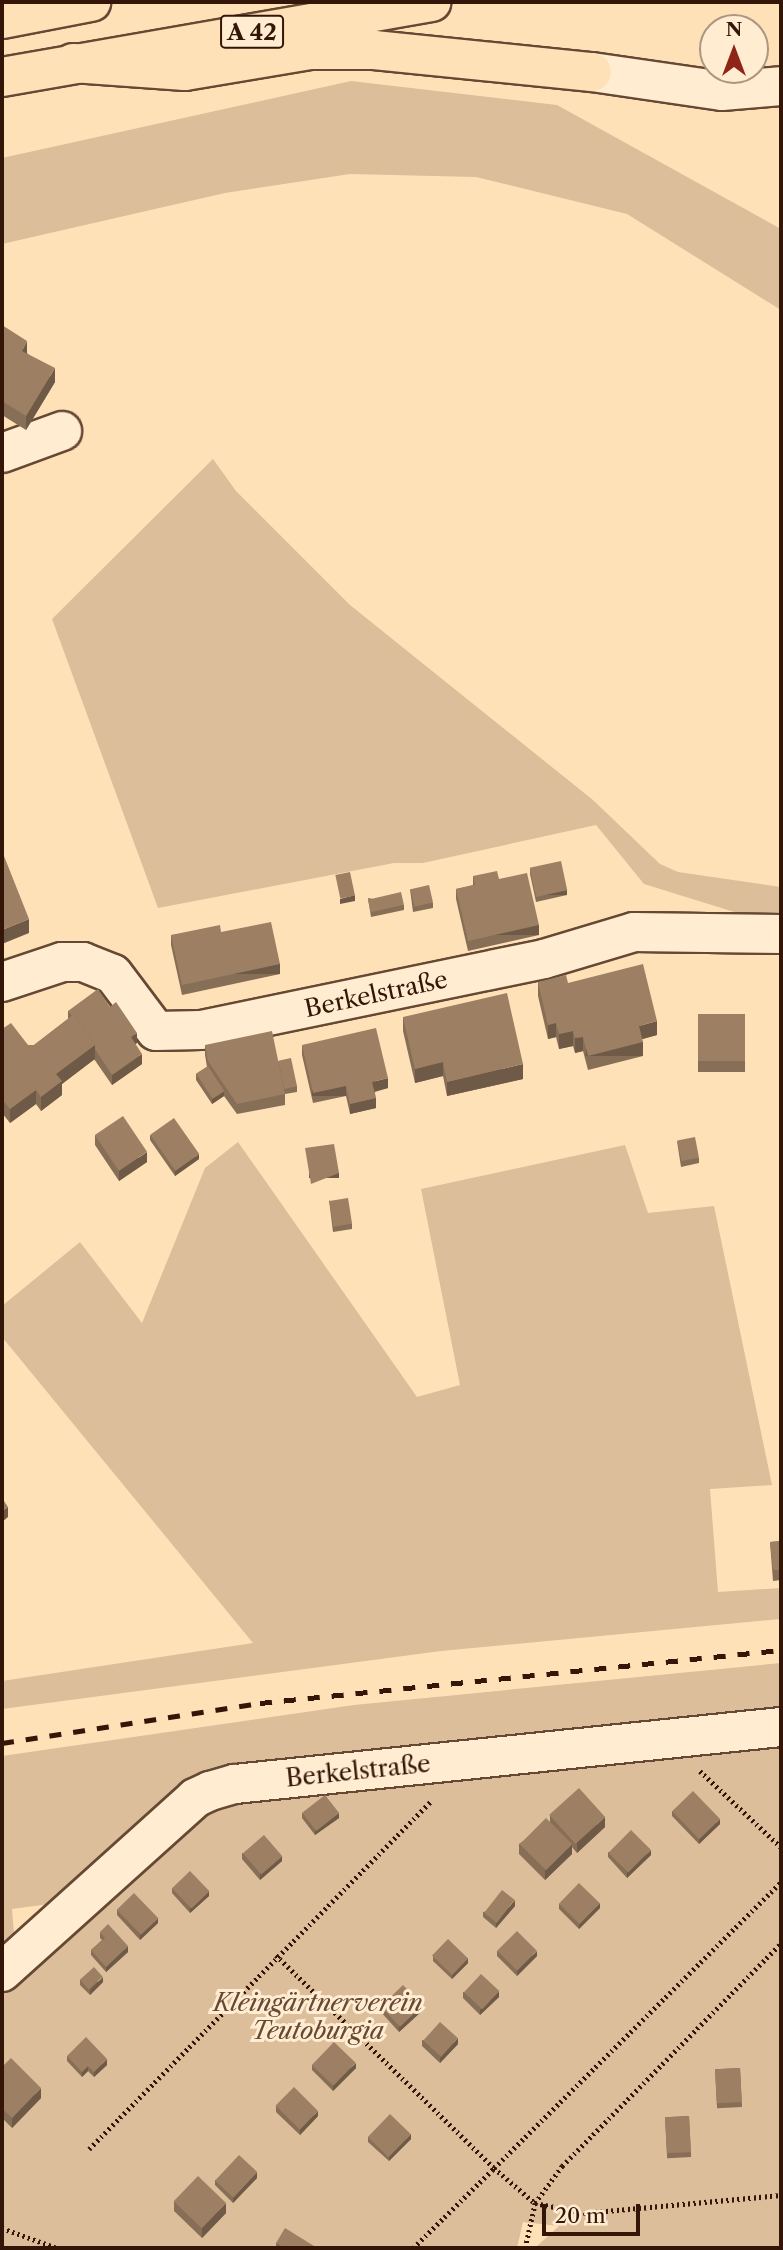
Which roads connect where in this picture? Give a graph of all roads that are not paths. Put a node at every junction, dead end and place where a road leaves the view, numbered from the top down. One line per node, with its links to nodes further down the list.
1 (91, 2): 3 (highway)
2 (431, 2): 4 (highway, A 42)
3 (2, 19)
4 (73, 63): 5 (highway); 6 (highway, A 42)
5 (592, 72): 7 (street)
6 (2, 77)
7 (781, 86)
8 (62, 430): 9 (street)
9 (2, 453)
10 (781, 934): 11 (street, Berkelstraße)
11 (2, 982)
12 (781, 1727): 13 (street, Berkelstraße)
13 (2, 1972)

